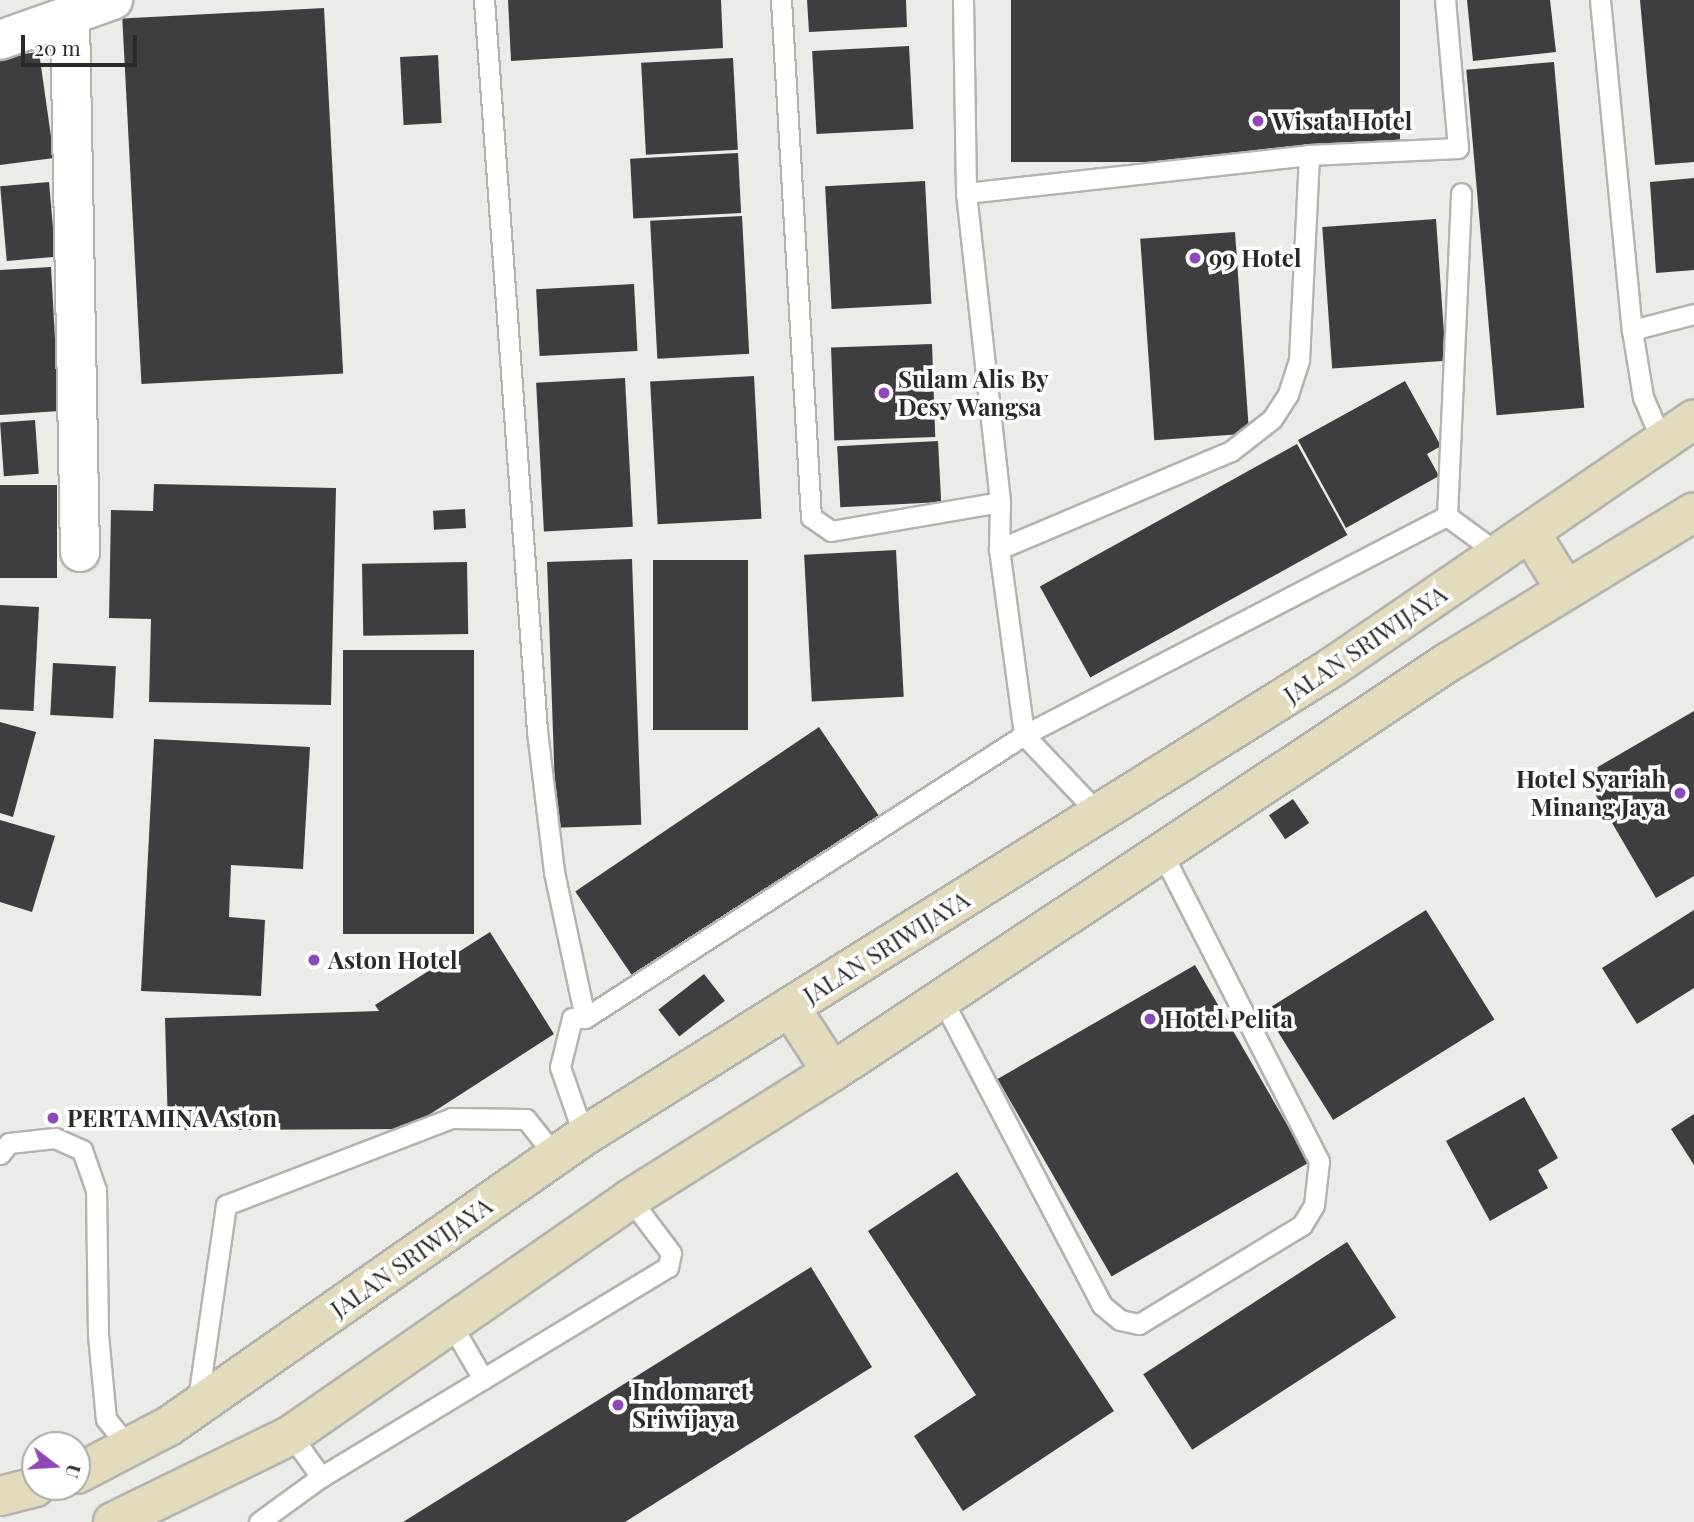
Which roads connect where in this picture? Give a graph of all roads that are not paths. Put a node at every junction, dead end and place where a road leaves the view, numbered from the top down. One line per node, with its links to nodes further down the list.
1 (113, 0): 7 (street)
2 (484, 0): 29 (lane)
3 (781, 0): 16 (lane)
4 (963, 0): 10 (lane)
5 (1445, 0): 9 (lane)
6 (1600, 0): 13 (lane)
7 (70, 18): 8 (street); 21 (street)
8 (0, 40)
9 (1309, 155): 10 (lane); 20 (lane)
10 (966, 193): 16 (lane)
11 (1461, 193): 18 (lane)
12 (1694, 314): 13 (lane)
13 (1632, 330): 15 (lane)
14 (1694, 419): 15 (main road, JALAN SRIWIJAYA)
15 (1663, 444): 19 (main road, JALAN SRIWIJAYA)
16 (1000, 502): 20 (lane)
17 (1694, 512): 23 (main road)
18 (1447, 516): 22 (lane); 24 (lane)
19 (1531, 534): 22 (main road, JALAN SRIWIJAYA); 23 (main road)
20 (999, 549): 24 (lane)
21 (80, 552)
22 (1499, 554): 25 (main road, JALAN SRIWIJAYA)
23 (1566, 590): 26 (main road)
24 (1024, 735): 25 (lane); 29 (lane)
25 (1098, 814): 28 (main road, JALAN SRIWIJAYA)
26 (1161, 851): 27 (main road); 27 (lane)
27 (942, 999): 30 (main road)
28 (790, 1007): 30 (main road); 31 (main road, JALAN SRIWIJAYA)
29 (585, 1018): 31 (lane)
30 (832, 1072): 33 (main road)
31 (569, 1146): 36 (main road, JALAN SRIWIJAYA); 36 (lane)
32 (0, 1153): 38 (lane)
33 (629, 1199): 34 (main road); 35 (lane)
34 (450, 1322): 35 (lane); 37 (main road)
35 (483, 1379): 40 (lane)
36 (197, 1407): 38 (main road, JALAN SRIWIJAYA)
37 (291, 1435): 40 (lane); 43 (main road)
38 (129, 1447): 39 (main road, JALAN SRIWIJAYA)
39 (91, 1467)
40 (321, 1477): 44 (lane)
41 (21, 1491): 42 (main road)
42 (0, 1496)
43 (113, 1522)
44 (259, 1522)

